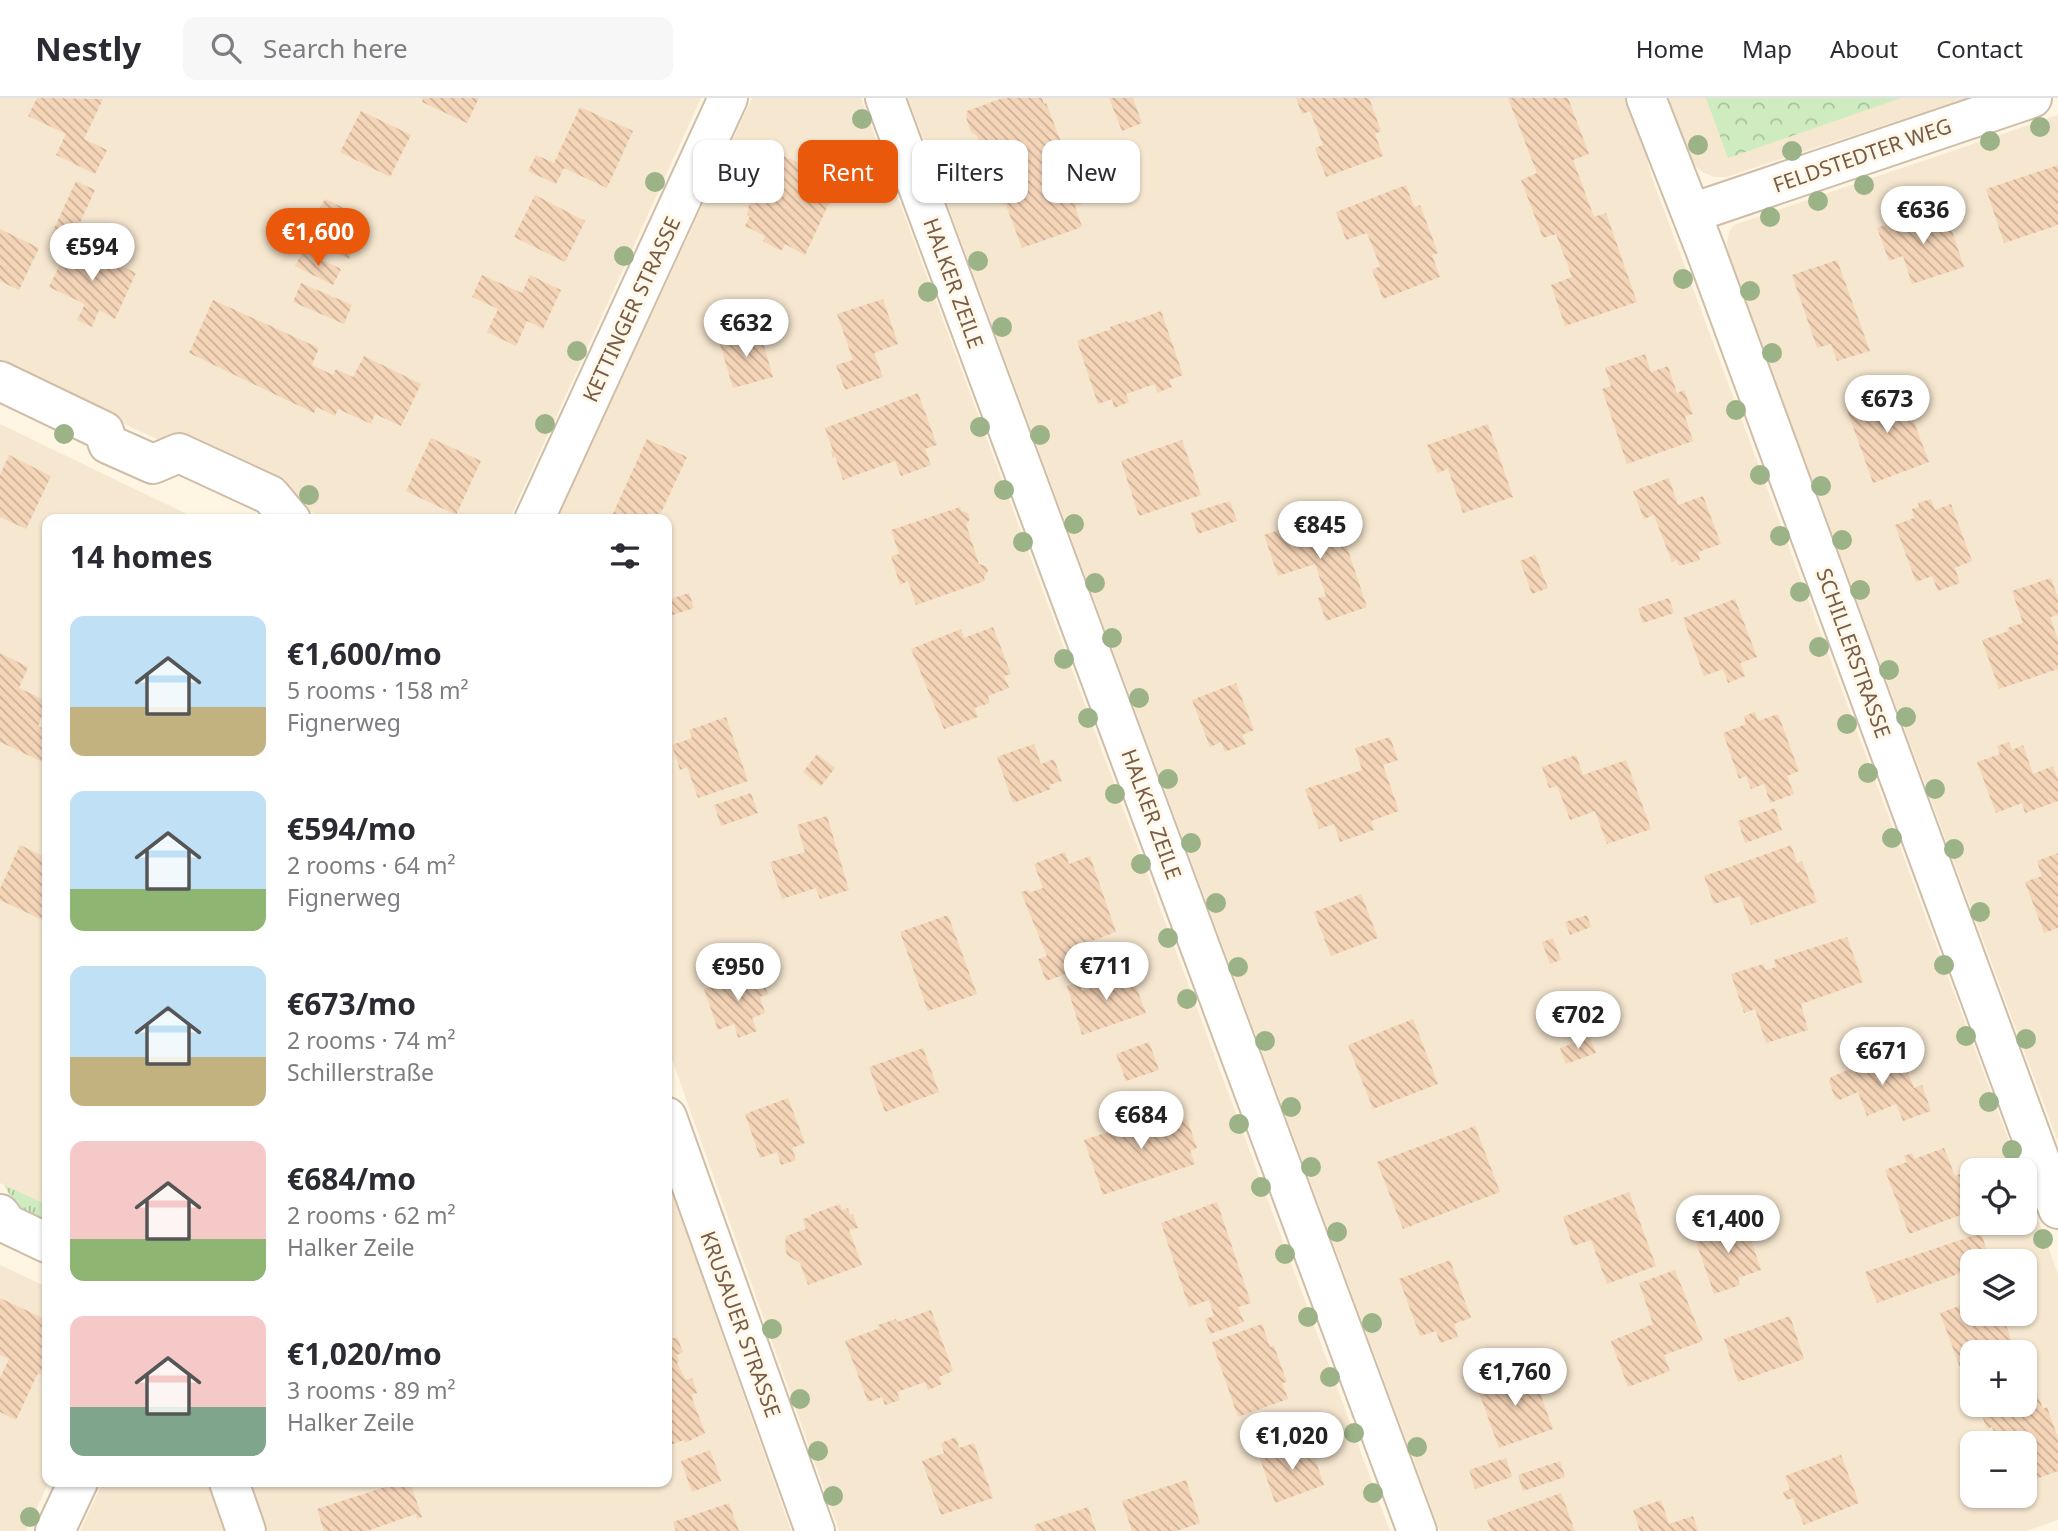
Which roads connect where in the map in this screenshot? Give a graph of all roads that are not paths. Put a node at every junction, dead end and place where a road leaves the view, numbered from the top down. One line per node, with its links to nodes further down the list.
1 (728, 98): 8 (street, KETTINGER STRASSE)
2 (885, 98): 18 (street, HALKER ZEILE)
3 (1646, 98): 5 (street, SCHILLERSTRASSE)
4 (2032, 98): 5 (street, FELDSTEDTER WEG)
5 (1692, 213): 10 (street, SCHILLERSTRASSE)
6 (0, 381): 7 (street)
7 (286, 514)
8 (537, 514)
9 (672, 1131): 17 (street, KRUSAUER STRASSE)
10 (2058, 1209)
11 (0, 1214): 12 (street)
12 (42, 1241)
13 (76, 1487): 15 (street)
14 (231, 1487): 16 (street)
15 (55, 1531)
16 (246, 1531)
17 (815, 1531)
18 (1418, 1531)

